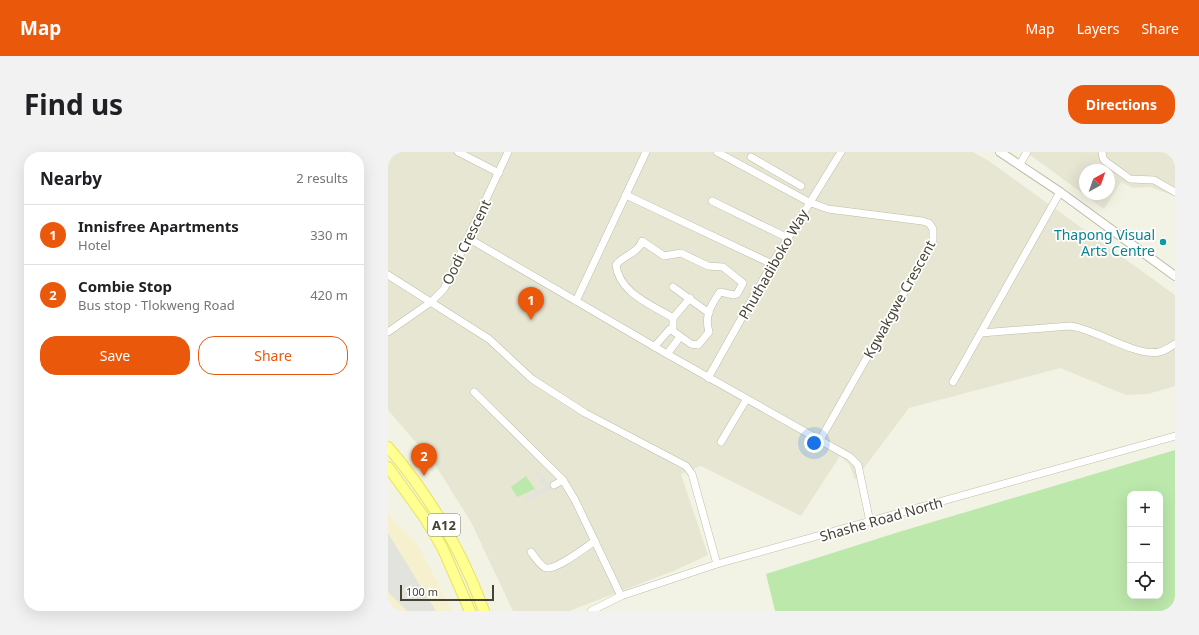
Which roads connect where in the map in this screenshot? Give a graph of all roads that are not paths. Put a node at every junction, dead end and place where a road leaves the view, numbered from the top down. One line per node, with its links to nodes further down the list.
1 (458, 152): 12 (street)
2 (508, 152): 12 (street, Oodi Crescent)
3 (646, 152): 16 (street)
4 (717, 152): 11 (street)
5 (841, 152): 18 (street, Phuthadiboko Way)
6 (1000, 152): 10 (street)
7 (1027, 152): 10 (street)
8 (1102, 152): 15 (street)
9 (750, 154): 11 (street); 13 (street)
10 (1020, 164): 14 (street)
11 (745, 167): 18 (street)
12 (499, 173): 19 (street, Oodi Crescent)
13 (801, 186)
14 (1060, 192): 23 (street); 32 (street)
15 (1175, 192)
16 (626, 194): 21 (street); 26 (street)
17 (712, 201): 20 (street)
18 (809, 202): 20 (street, Phuthadiboko Way); 42 (street, Kgwakgwe Crescent)
19 (468, 238): 26 (street); 27 (street, Oodi Crescent)
20 (788, 238): 21 (street, Phuthadiboko Way)
21 (772, 264): 37 (street, Phuthadiboko Way)
22 (388, 275): 27 (street)
23 (1175, 276)
24 (672, 287): 25 (street)
25 (690, 298): 28 (street); 29 (street)
26 (576, 301): 35 (street)
27 (431, 302): 31 (street, Oodi Crescent); 51 (street)
28 (709, 313): 29 (street); 33 (street)
29 (673, 318): 30 (street)
30 (670, 329): 33 (street); 35 (street)
31 (388, 332)
32 (981, 333): 34 (street); 38 (street)
33 (680, 338): 36 (street)
34 (1175, 344)
35 (654, 347): 36 (street)
36 (667, 354): 37 (street)
37 (708, 378): 40 (street)
38 (953, 382)
39 (474, 392): 46 (street)
40 (746, 400): 42 (street); 43 (street)
41 (1175, 436): 48 (street, Shashe Road North)
42 (820, 440): 48 (street)
43 (721, 442)
44 (388, 447): 54 (main road, A12)
45 (388, 467): 53 (main road, A12)
46 (563, 480): 47 (street); 49 (street)
47 (554, 486)
48 (870, 522): 51 (street, Shashe Road North)
49 (595, 541): 50 (street); 52 (street)
50 (531, 552)
51 (717, 564): 52 (street, Shashe Road North)
52 (621, 596): 55 (street, Shashe Road North)
53 (470, 611)
54 (484, 611)
55 (591, 611)

